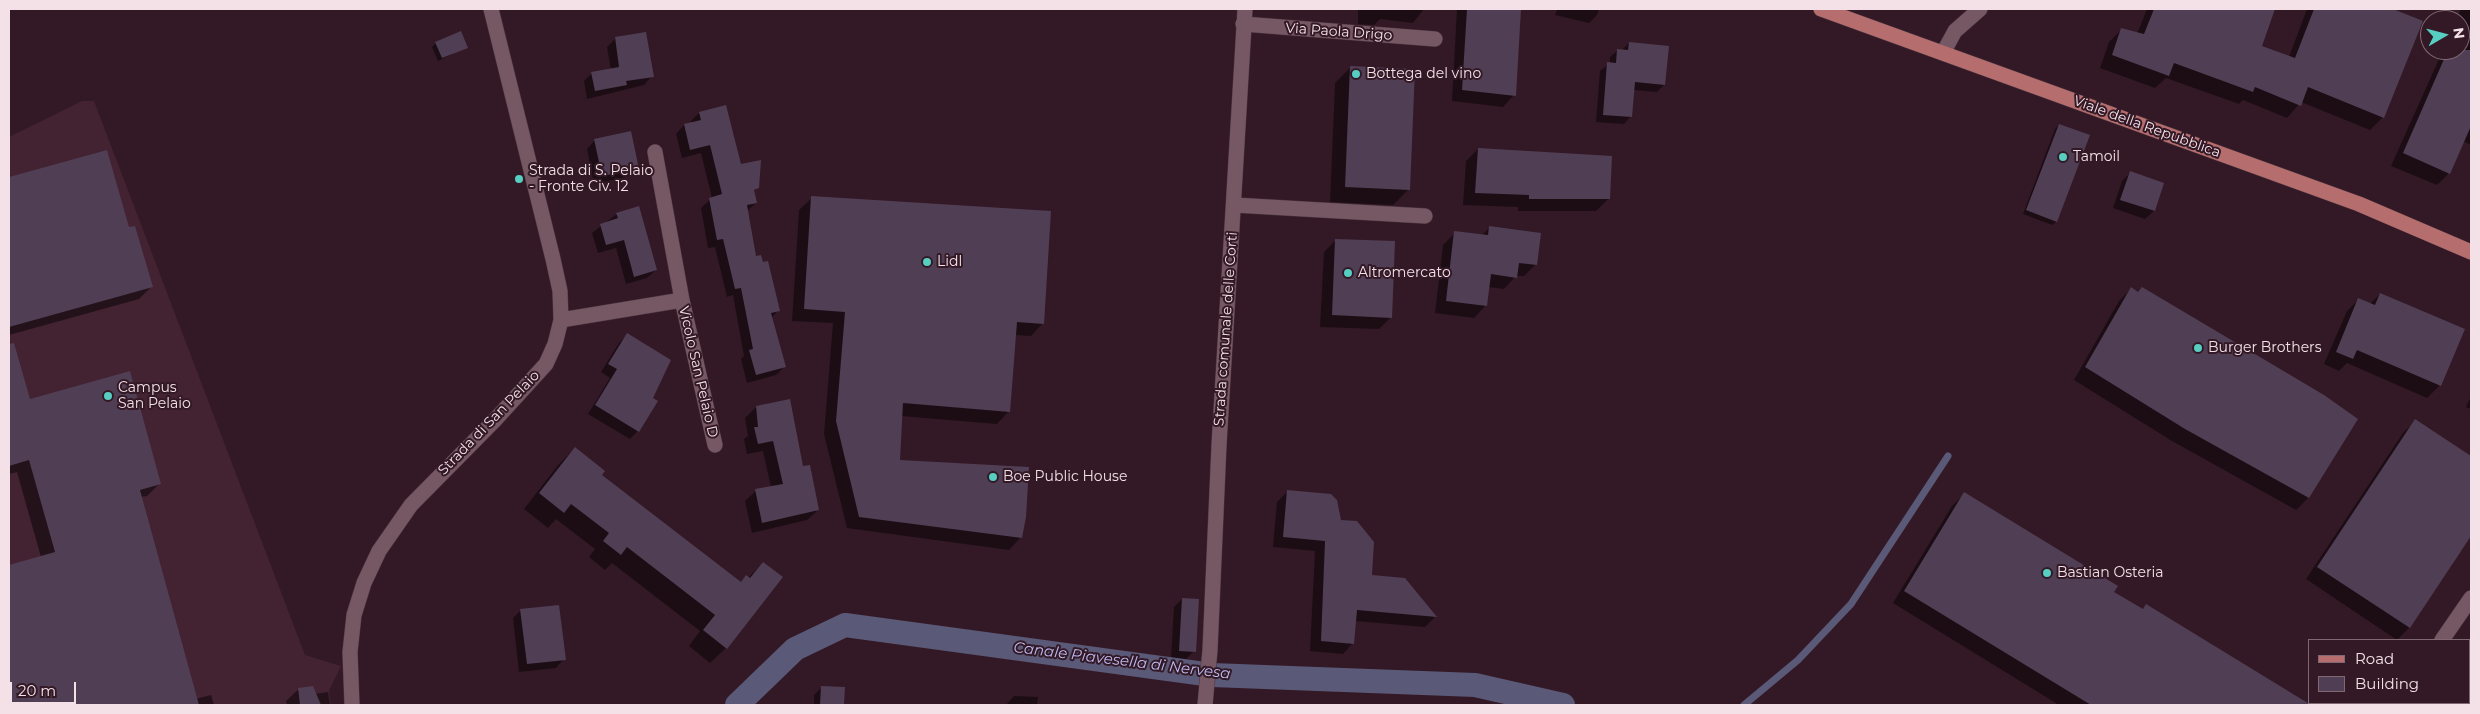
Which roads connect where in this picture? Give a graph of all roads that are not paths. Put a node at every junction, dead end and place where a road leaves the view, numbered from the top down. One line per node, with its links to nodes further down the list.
1 (491, 9): 13 (street, Strada di San Pelaio)
2 (1244, 9): 5 (street, Strada comunale delle Corti)
3 (1821, 9): 7 (main road, Viale della Repubblica)
4 (1980, 9): 7 (street)
5 (1243, 24): 6 (street, Via Paola Drigo); 9 (street, Strada comunale delle Corti)
6 (1435, 39)
7 (1942, 53): 11 (main road, Viale della Repubblica)
8 (655, 152): 12 (street, Vicolo San Pelaio D)
9 (1234, 205): 10 (street); 18 (street, Strada comunale delle Corti)
10 (1424, 216)
11 (2471, 252)
12 (682, 300): 13 (street, Vicolo San Pelaio D); 14 (street, Vicolo San Pelaio D)
13 (561, 320): 17 (street, Strada di San Pelaio)
14 (715, 445)
15 (2471, 598): 16 (street)
16 (2443, 639)
17 (352, 705)
18 (1205, 705)

